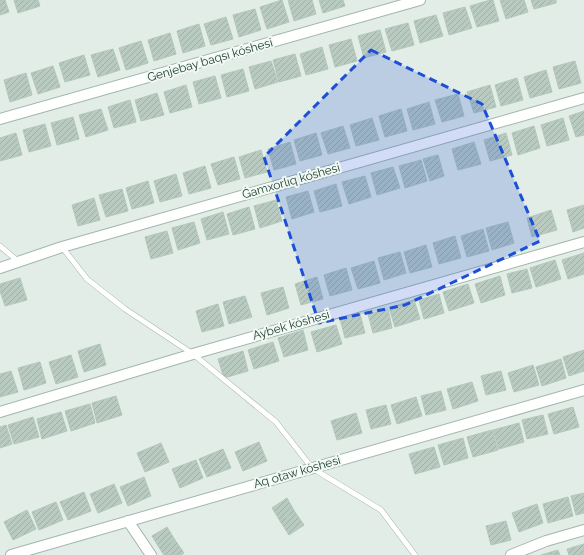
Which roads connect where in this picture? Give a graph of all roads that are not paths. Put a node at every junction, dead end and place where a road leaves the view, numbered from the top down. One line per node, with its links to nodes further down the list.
1 (420, 0): 3 (street, Genjebay baqsı kóshesi)
2 (584, 98): 6 (street, Ǵamxorlıq kóshesi)
3 (0, 119)
4 (584, 242): 9 (street, Aybek kóshesi)
5 (0, 246): 7 (lane)
6 (62, 246): 7 (street, Ǵamxorlıq kóshesi); 9 (lane)
7 (19, 262): 8 (street, Ǵamxorlıq kóshesi)
8 (0, 268)
9 (193, 354): 11 (street, Aybek kóshesi); 12 (lane)
10 (584, 390): 12 (street, Aq otaw kóshesi)
11 (0, 412)
12 (312, 468): 13 (street, Aq otaw kóshesi); 17 (lane)
13 (128, 521): 15 (street, Aq otaw kóshesi); 16 (street)
14 (584, 530): 18 (street)
15 (11, 555)
16 (151, 555)
17 (415, 555)
18 (511, 555)

